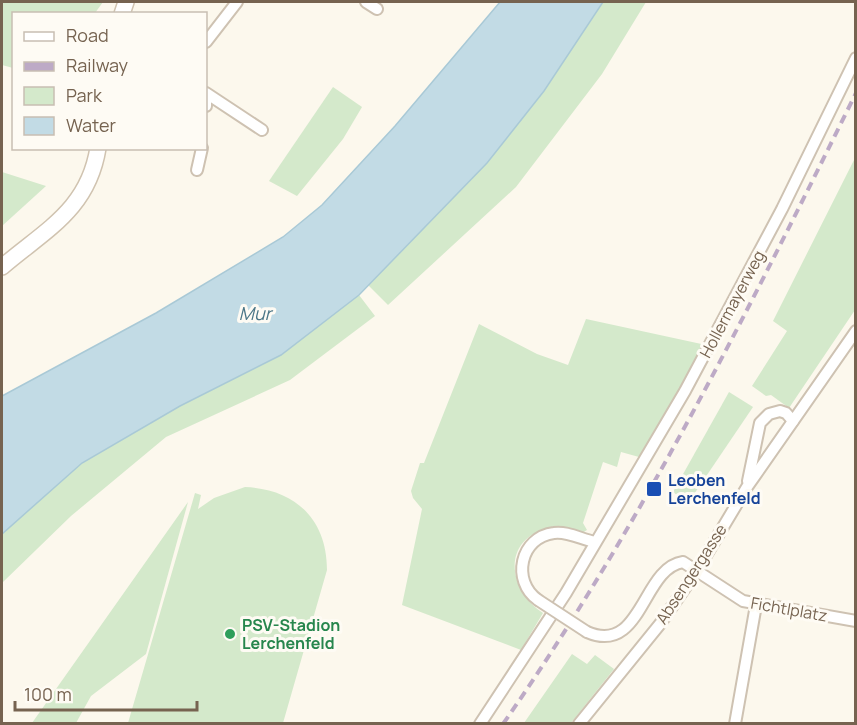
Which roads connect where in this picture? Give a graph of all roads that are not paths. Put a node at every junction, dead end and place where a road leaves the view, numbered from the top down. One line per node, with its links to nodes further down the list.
1 (237, 2): 4 (street)
2 (366, 2): 3 (street)
3 (376, 9)
4 (207, 41)
5 (855, 58): 15 (street, Hollermayerweg)
6 (207, 94): 7 (street)
7 (262, 130)
8 (98, 150): 11 (main road)
9 (202, 150): 10 (street)
10 (197, 170)
11 (2, 267)
12 (855, 331): 13 (street, Absengergasse)
13 (793, 421): 14 (street, Absengergasse); 14 (street)
14 (747, 487): 16 (street, Absengergasse)
15 (595, 542): 16 (street, bridge); 19 (street, Hollermayerweg)
16 (698, 569): 17 (street, Fichtlplatz); 20 (street, Absengergasse)
17 (756, 605): 18 (street, Fichtlplatz); 21 (street)
18 (855, 621)
19 (480, 723)
20 (579, 723)
21 (735, 723)

